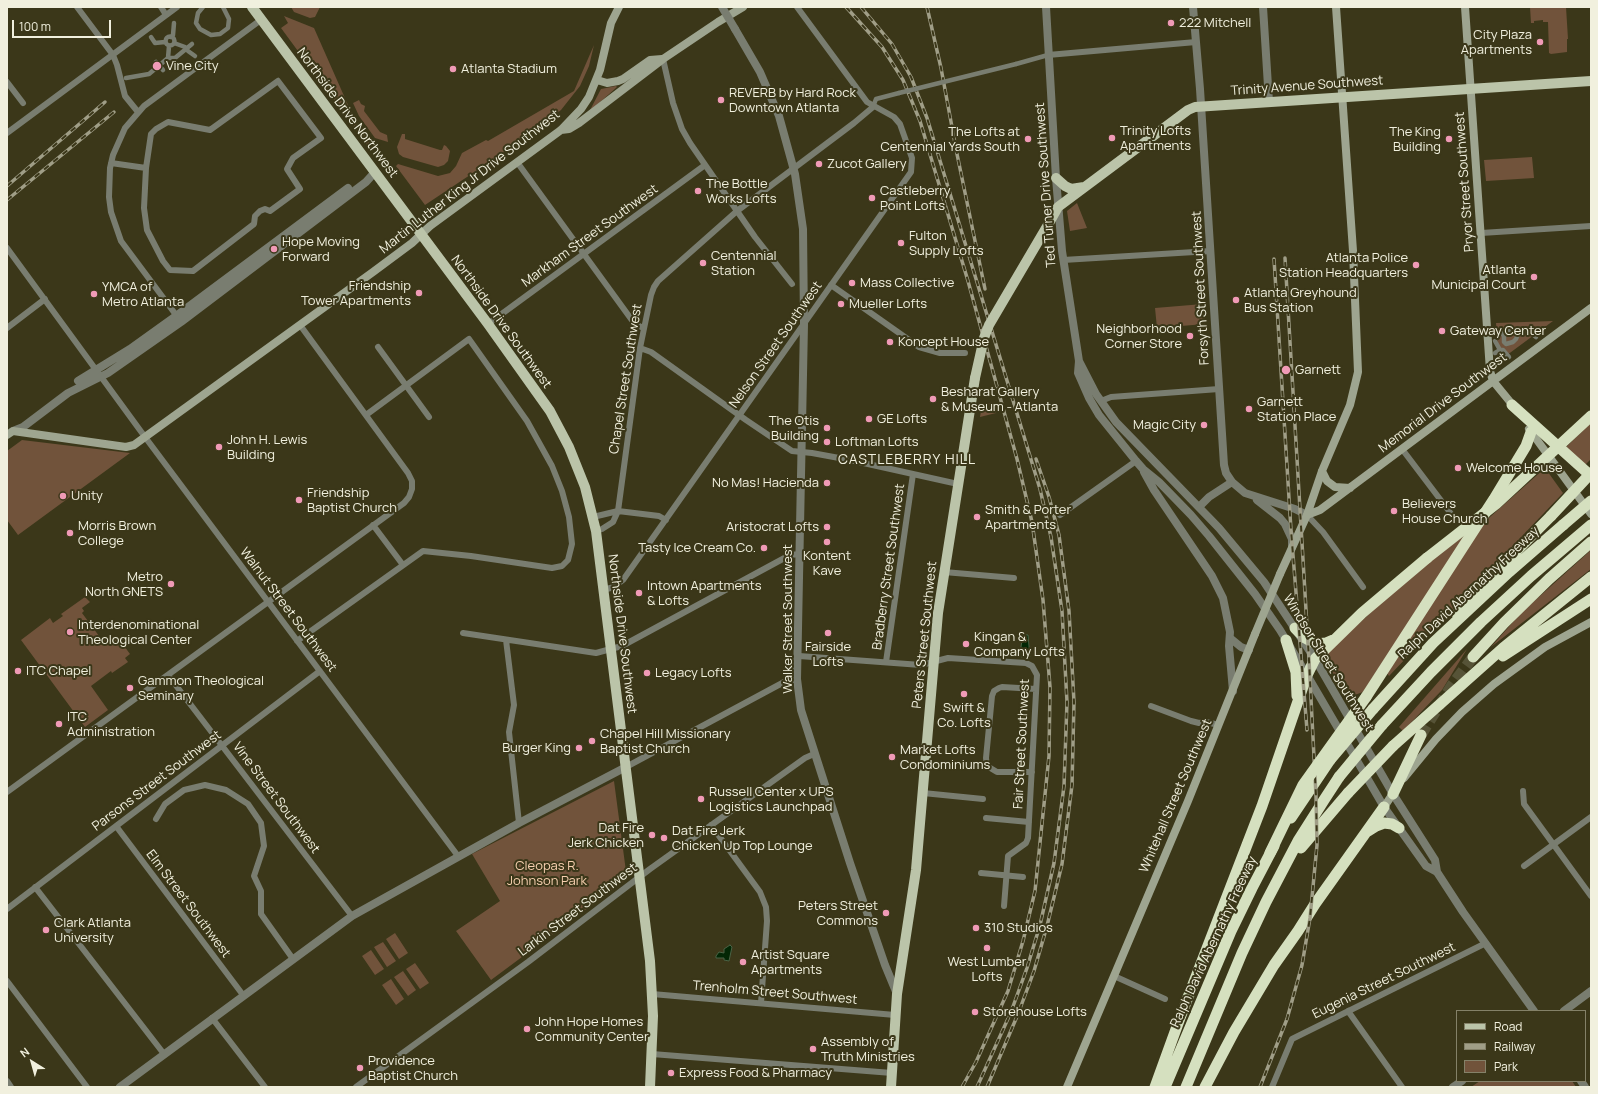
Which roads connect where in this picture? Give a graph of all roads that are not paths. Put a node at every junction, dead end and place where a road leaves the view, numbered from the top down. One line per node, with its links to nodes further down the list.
1 (78, 7): 25 (street)
2 (161, 7): 16 (street)
3 (177, 7): 16 (street)
4 (203, 7): 5 (street, bridge)
5 (222, 7)
6 (252, 7): 17 (main road, Northside Drive Northwest)
7 (620, 7): 33 (main road, Martin Luther King Jr Drive Southwest)
8 (722, 7): 49 (street, Walker Street Southwest, bridge)
9 (743, 7): 29 (main road)
10 (797, 7): 41 (street, Nelson Street Southwest)
11 (1046, 7): 26 (street, Ted Turner Drive Southwest)
12 (1193, 7): 21 (street, Forsyth Street Southwest)
13 (1263, 7): 38 (street)
14 (1336, 7): 37 (main road, Whitehall Street Southwest)
15 (1465, 7): 36 (main road, Pryor Street Southwest)
16 (166, 15): 25 (street)
17 (262, 20): 42 (street); 50 (main road, Northside Drive Northwest)
18 (174, 23): 20 (street)
19 (151, 37): 23 (street)
20 (171, 37): 22 (street); 23 (street)
21 (1196, 42): 26 (street); 40 (street, Forsyth Street Southwest)
22 (174, 43): 23 (street); 27 (street)
23 (167, 44): 28 (street)
24 (192, 44): 28 (street)
25 (113, 55): 42 (street); 44 (street)
26 (1048, 55): 41 (street, bridge); 51 (street, Ted Turner Drive Southwest)
27 (195, 56)
28 (168, 58): 30 (street)
29 (663, 59): 33 (main road); 43 (main road); 47 (street)
30 (157, 64): 31 (street); 32 (street)
31 (163, 70)
32 (126, 78)
33 (597, 80): 43 (main road, Martin Luther King Jr Drive Southwest)
34 (1591, 81): 36 (main road, Trinity Avenue Southwest)
35 (7, 82): 39 (street)
36 (1471, 88): 37 (main road, Trinity Avenue Southwest); 57 (main road, Pryor Street Southwest)
37 (1342, 97): 38 (main road, Trinity Avenue Southwest); 103 (main road, Whitehall Street Southwest)
38 (1269, 102): 40 (main road, Trinity Avenue Southwest)
39 (23, 103)
40 (1202, 106): 52 (main road, Trinity Avenue Southwest); 59 (street, Forsyth Street Southwest)
41 (874, 107): 49 (street, Chapel Street Southwest); 63 (street, Nelson Street Southwest)
42 (138, 112): 46 (street)
43 (561, 130): 45 (main road, Martin Luther King Jr Drive Southwest)
44 (7, 133)
45 (517, 162): 56 (main road, Martin Luther King Jr Drive Southwest); 60 (street)
46 (111, 163): 48 (street); 66 (street)
47 (705, 165): 54 (street); 60 (street, Markham Street Southwest)
48 (146, 168): 48 (street)
49 (793, 169): 54 (street, Chapel Street Southwest); 68 (street, Walker Street Southwest)
50 (372, 174): 56 (main road, Northside Drive Northwest); 66 (street)
51 (1056, 178): 52 (main road); 53 (street, Ted Turner Drive Southwest)
52 (1088, 185): 53 (main road, Trinity Avenue Southwest)
53 (1058, 207): 61 (street, Ted Turner Drive Southwest); 109 (main road, Peters Street Southwest, bridge)
54 (737, 211): 62 (street); 71 (street, Chapel Street Southwest)
55 (1591, 226): 57 (street)
56 (421, 234): 67 (main road, Northside Drive Southwest); 69 (main road, Martin Luther King Jr Drive Southwest)
57 (1481, 234): 86 (main road, Pryor Street Southwest)
58 (7, 248): 64 (street, Walnut Street Southwest)
59 (1211, 251): 61 (street); 88 (street, Forsyth Street Southwest)
60 (585, 254): 67 (street, Markham Street Southwest); 71 (street)
61 (1063, 260): 84 (street, Ted Turner Drive Southwest)
62 (792, 284)
63 (832, 285): 68 (street, Nelson Street Southwest); 81 (street)
64 (45, 299): 70 (street); 85 (street, Walnut Street Southwest)
65 (1591, 308): 86 (main road, Memorial Drive Southwest)
66 (178, 319): 85 (street)
67 (488, 324): 118 (main road, Northside Drive Southwest)
68 (804, 324): 93 (street, Nelson Street Southwest); 100 (street, Walker Street Southwest)
69 (300, 325): 92 (street); 98 (main road, Martin Luther King Jr Drive Southwest)
70 (7, 328)
71 (643, 328): 79 (street, Chapel Street Southwest)
72 (1502, 332): 73 (street); 74 (street); 77 (street)
73 (1494, 333)
74 (1518, 334): 75 (street); 77 (street)
75 (1536, 337)
76 (1495, 341): 80 (street)
77 (1506, 344): 80 (street)
78 (378, 347): 87 (street)
79 (640, 348): 93 (street); 114 (street, Chapel Street Southwest)
80 (1502, 350): 82 (street); 83 (street)
81 (965, 353)
82 (1495, 353)
83 (1509, 357)
84 (1079, 361): 89 (street, Ted Turner Drive Southwest); 91 (street, Ted Turner Drive Southwest)
85 (99, 373): 97 (street); 98 (street, Walnut Street Southwest)
86 (1493, 381): 90 (main road, Pryor Street Southwest); 99 (main road, Memorial Drive Southwest)
87 (406, 386): 92 (street); 95 (street); 127 (street)
88 (1219, 389): 89 (street); 108 (street, Forsyth Street Southwest)
89 (1101, 402): 91 (street); 107 (street, Ted Turner Drive Southwest)
90 (1512, 405): 96 (main road, Pryor Street Southwest); 106 (highway)
91 (1094, 406): 101 (street, Ted Turner Drive Southwest)
92 (366, 414): 121 (street)
93 (740, 416): 100 (street); 120 (street, Nelson Street Southwest)
94 (1591, 416): 142 (highway, bridge)
95 (429, 417)
96 (1531, 432): 115 (main road, Pryor Street Southwest); 183 (highway, bridge)
97 (10, 433): 98 (main road, Martin Luther King Jr Drive Southwest)
98 (145, 437): 135 (street, Walnut Street Southwest)
99 (1402, 449): 110 (main road, Memorial Drive Southwest); 119 (street)
100 (802, 452): 105 (street); 126 (street, Walker Street Southwest)
101 (1136, 461): 102 (street, Ted Turner Drive Southwest); 116 (street)
102 (1143, 469): 133 (street, Ted Turner Drive Southwest); 139 (street, Ted Turner Drive Southwest)
103 (1322, 471): 110 (main road); 117 (main road, Whitehall Street Southwest)
104 (1591, 473): 144 (highway, bridge)
105 (913, 474): 109 (street); 151 (street, Bradberry Street Southwest)
106 (1591, 476)
107 (1175, 482): 113 (street, Windsor Street Southwest)
108 (1232, 482): 111 (street, Forsyth Street Southwest); 113 (street)
109 (958, 484): 128 (main road, Peters Street Southwest)
110 (1350, 488): 117 (main road, Memorial Drive Southwest)
111 (1251, 496): 117 (street, Forsyth Street Southwest); 125 (street)
112 (1591, 501): 144 (highway, Ralph David Abernathy Freeway, bridge)
113 (1199, 507): 137 (street, Windsor Street Southwest)
114 (618, 511): 118 (street); 120 (street); 123 (street, Chapel Street Southwest)
115 (1591, 514)
116 (1060, 515)
117 (1307, 515): 125 (main road, Whitehall Street Southwest); 131 (street)
118 (593, 516): 123 (main road, Northside Drive Southwest)
119 (1455, 519)
120 (666, 520): 132 (street, Nelson Street Southwest)
121 (373, 525): 127 (street); 135 (street)
122 (1591, 525): 185 (highway, bridge)
123 (596, 531): 132 (main road, Northside Drive Southwest)
124 (1587, 546): 148 (highway)
125 (1292, 548): 146 (main road, Whitehall Street Southwest, bridge)
126 (800, 554): 145 (street); 147 (street, Walker Street Southwest)
127 (403, 565): 143 (street)
128 (944, 572): 129 (street); 150 (main road, Peters Street Southwest)
129 (1014, 578)
130 (1589, 578): 156 (highway)
131 (1363, 587)
132 (604, 590): 145 (main road, Northside Drive Southwest)
133 (1255, 594): 141 (street, Windsor Street Southwest)
134 (1591, 599): 156 (highway)
135 (268, 602): 143 (street, Walnut Street Southwest); 153 (street)
136 (1591, 622): 170 (main road)
137 (1295, 628): 142 (highway); 149 (street, Windsor Street Southwest)
138 (463, 633): 140 (street)
139 (1230, 638): 146 (street); 158 (street, Ted Turner Drive Southwest)
140 (506, 640): 145 (street); 177 (street)
141 (1286, 640): 154 (street, Windsor Street Southwest); 160 (highway)
142 (1334, 640): 149 (highway)
143 (297, 641): 152 (street, Walnut Street Southwest)
144 (1433, 643): 183 (highway, Ralph David Abernathy Freeway, bridge)
145 (611, 649): 165 (main road, Northside Drive Southwest)
146 (1249, 650): 158 (main road, Whitehall Street Southwest)
147 (799, 656): 151 (street, Fair Street Southwest); 155 (street, Walker Street Southwest)
148 (1473, 657)
149 (1315, 659): 154 (highway); 170 (street, Windsor Street Southwest)
150 (934, 661): 151 (street, Fair Street Southwest); 157 (street, Fair Street Southwest); 169 (main road, Peters Street Southwest)
151 (886, 662)
152 (320, 672): 163 (street, Parsons Street Southwest); 184 (street, Walnut Street Southwest)
153 (168, 675): 163 (street, Vine Street Southwest); 168 (street)
154 (1307, 675): 160 (highway); 172 (street, Windsor Street Southwest)
155 (797, 679): 164 (street, Walker Street Southwest); 165 (street)
156 (1469, 679): 185 (highway, bridge)
157 (1036, 689): 166 (street, Fair Street Southwest); 166 (street)
158 (1232, 691): 161 (main road, Whitehall Street Southwest)
159 (1151, 706): 161 (street)
160 (1296, 708): 224 (highway)
161 (1219, 725): 199 (main road, Whitehall Street Southwest)
162 (1421, 735): 170 (highway)
163 (222, 746): 179 (street, Parsons Street Southwest); 196 (street, Vine Street Southwest)
164 (814, 754): 178 (street, Larkin Street Southwest); 203 (street, Walker Street Southwest)
165 (626, 767): 177 (street); 191 (main road, Northside Drive Southwest)
166 (1032, 772): 176 (street, Fair Street Southwest)
167 (1523, 791): 182 (street)
168 (7, 792)
169 (923, 793): 171 (street); 203 (main road, Peters Street Southwest)
170 (1393, 794): 172 (main road); 187 (street, Windsor Street Southwest)
171 (983, 799)
172 (1384, 807): 180 (street, Windsor Street Southwest); 181 (highway)
173 (1591, 817): 182 (street)
174 (986, 818): 176 (street)
175 (156, 819): 198 (street)
176 (1029, 822): 189 (street, Fair Street Southwest)
177 (519, 823): 184 (street)
178 (711, 825): 191 (street, Larkin Street Southwest); 206 (street)
179 (116, 826): 192 (street, Parsons Street Southwest); 204 (street, Elm Street Southwest)
180 (1399, 828): 181 (highway); 187 (street, Windsor Street Southwest)
181 (1362, 838): 227 (highway)
182 (1553, 844): 186 (street); 193 (street)
183 (1270, 853): 225 (highway, Ralph David Abernathy Freeway)
184 (458, 856): 196 (street)
185 (1284, 866): 226 (highway)
186 (1524, 866)
187 (1437, 872): 197 (street, Windsor Street Southwest)
188 (981, 873): 189 (street)
189 (1006, 875): 190 (street); 194 (street, Fair Street Southwest)
190 (1023, 876)
191 (640, 878): 202 (main road, Northside Drive Southwest); 220 (street, Larkin Street Southwest)
192 (35, 887): 195 (street, Parsons Street Southwest); 212 (street)
193 (1591, 896)
194 (1004, 906)
195 (7, 908)
196 (352, 916): 198 (street)
197 (1486, 943): 207 (street, Windsor Street Southwest); 209 (street, Eugenia Street Southwest)
198 (293, 958): 204 (street)
199 (1114, 976): 205 (street); 223 (main road, Whitehall Street Southwest)
200 (7, 981): 217 (street)
201 (1591, 991): 208 (street)
202 (652, 994): 206 (street, Trenholm Street Southwest); 213 (main road, Northside Drive Southwest)
203 (897, 994): 210 (main road, Peters Street Southwest)
204 (244, 995): 211 (street)
205 (1165, 1000)
206 (760, 1002): 210 (street, Trenholm Street Southwest)
207 (1533, 1010)
208 (1565, 1010)
209 (1348, 1011): 228 (street, Eugenia Street Southwest); 229 (street)
210 (895, 1014): 214 (main road, Peters Street Southwest)
211 (212, 1018): 212 (street); 219 (street)
212 (164, 1054): 218 (street)
213 (652, 1054): 214 (street); 221 (main road, Northside Drive Southwest)
214 (892, 1073): 222 (main road, Peters Street Southwest)
215 (7, 1081): 216 (street)
216 (11, 1087)
217 (87, 1087)
218 (120, 1087)
219 (265, 1087)
220 (356, 1087)
221 (650, 1087)
222 (891, 1087)
223 (1067, 1087)
224 (1156, 1087)
225 (1165, 1087)
226 (1186, 1087)
227 (1205, 1087)
228 (1272, 1087)
229 (1402, 1087)

